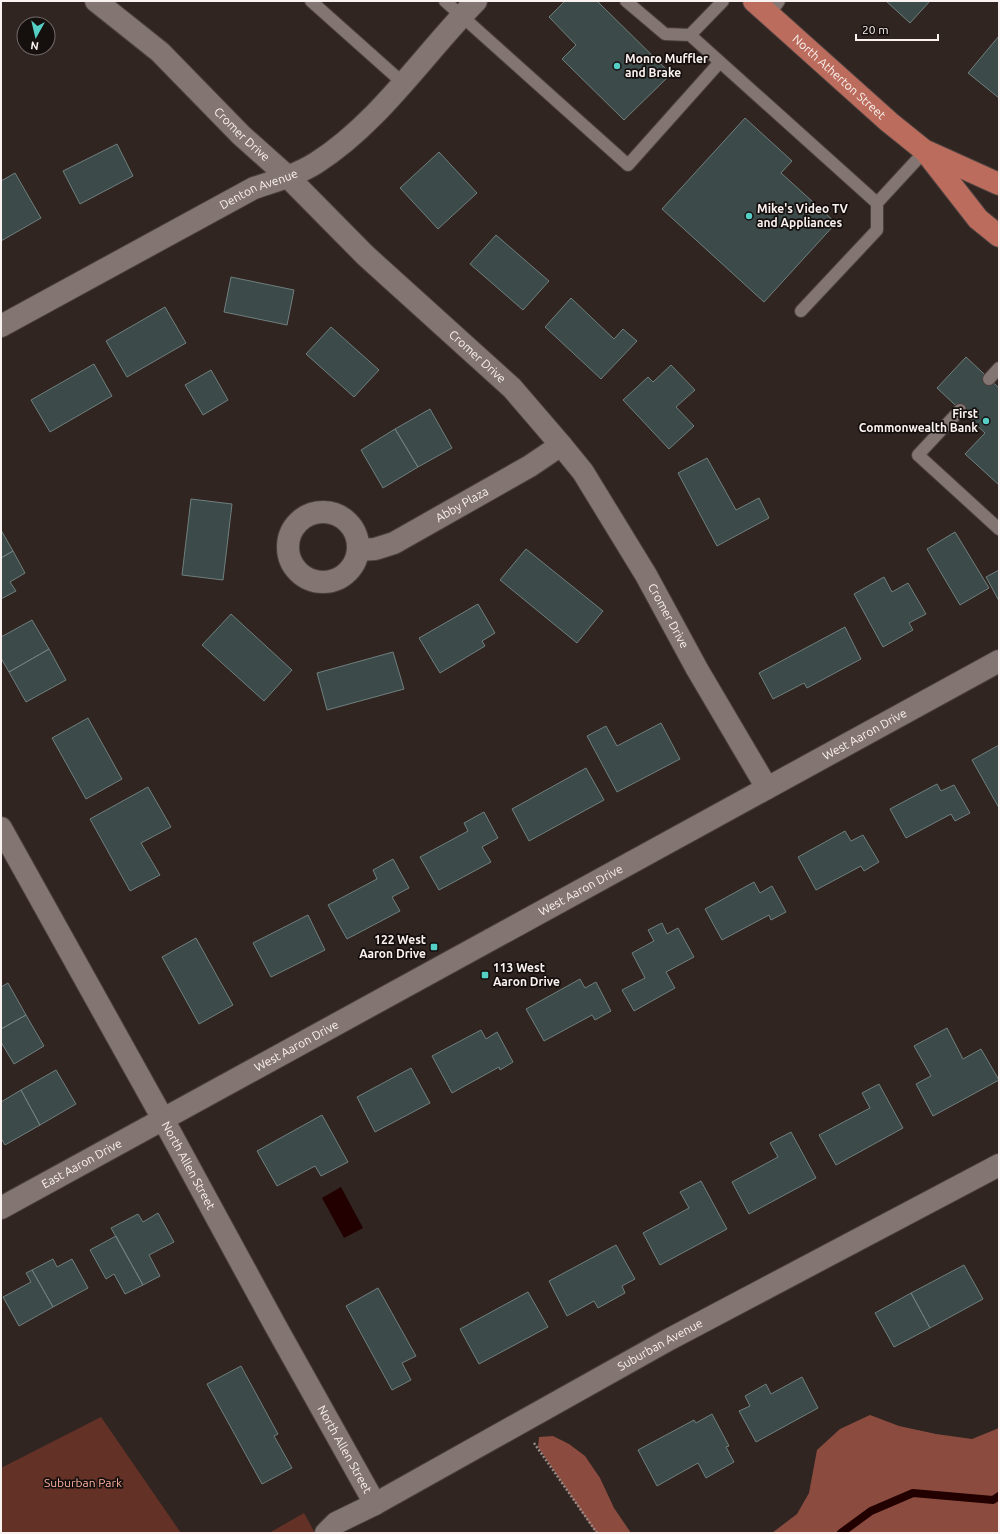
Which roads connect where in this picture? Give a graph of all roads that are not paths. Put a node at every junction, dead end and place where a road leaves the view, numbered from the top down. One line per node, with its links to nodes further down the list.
1 (96, 1): 12 (street, Cromer Drive)
2 (311, 1): 10 (lane)
3 (445, 1): 7 (lane)
4 (626, 1): 8 (lane)
5 (723, 1): 8 (lane)
6 (767, 6): 11 (main road, North Atherton Street)
7 (469, 8): 9 (lane); 10 (street, Denton Avenue)
8 (690, 35): 9 (lane)
9 (720, 62): 14 (lane)
10 (403, 83): 12 (street, Denton Avenue)
11 (925, 151): 13 (main road, North Atherton Street); 14 (lane); 15 (main road, North Atherton Street)
12 (288, 177): 17 (street, Denton Avenue); 21 (street, Cromer Drive)
13 (999, 184)
14 (877, 203): 16 (lane)
15 (999, 236)
16 (801, 311)
17 (1, 326)
18 (999, 368): 19 (lane)
19 (989, 378)
20 (960, 410): 22 (lane)
21 (561, 445): 23 (street, Abby Plaza); 25 (street, Cromer Drive)
22 (999, 529)
23 (358, 550)
24 (999, 661): 25 (street, West Aaron Drive)
25 (767, 788): 27 (street, West Aaron Drive)
26 (1, 828): 27 (street, North Allen Street)
27 (163, 1120): 29 (street, East Aaron Drive); 30 (street, North Allen Street)
28 (999, 1165): 30 (street, Suburban Avenue)
29 (1, 1208)
30 (375, 1504): 31 (street, Suburban Avenue)
31 (326, 1533)

